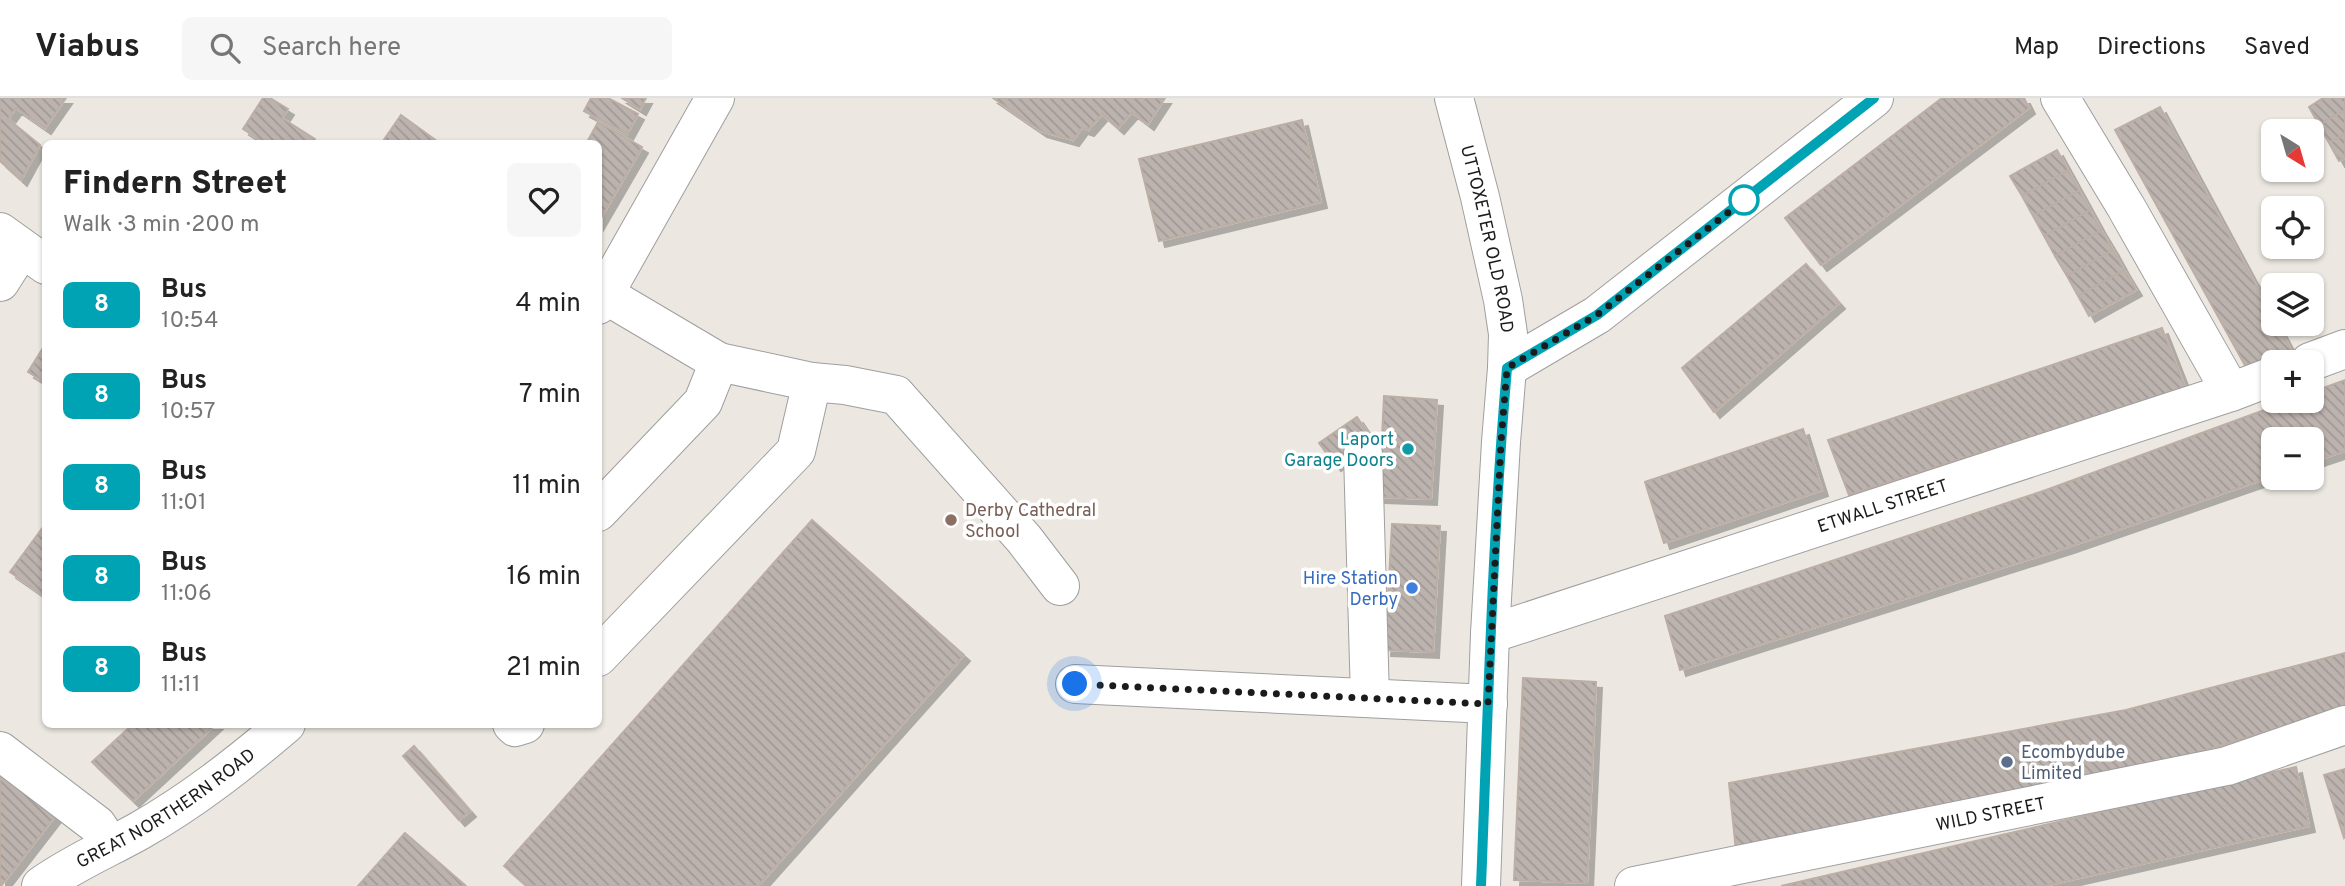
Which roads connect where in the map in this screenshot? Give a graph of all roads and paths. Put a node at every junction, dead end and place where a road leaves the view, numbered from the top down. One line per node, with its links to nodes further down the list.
1 (715, 98): 7 (street)
2 (1454, 98): 12 (street, UTTOXETER OLD ROAD)
3 (1874, 98): 12 (street)
4 (2060, 98): 15 (street)
5 (22, 249): 6 (street)
6 (0, 282)
7 (602, 298)
8 (602, 301): 11 (street)
9 (2345, 349): 10 (street)
10 (2324, 357)
11 (719, 362): 14 (street); 17 (street)
12 (1507, 368): 19 (street, UTTOXETER OLD ROAD)
13 (2261, 381): 15 (street, ETWALL STREET)
14 (812, 382): 18 (street); 20 (street)
15 (2231, 393): 19 (street, ETWALL STREET)
16 (1363, 454): 22 (street)
17 (602, 508)
18 (1060, 586)
19 (1490, 634): 23 (street, UTTOXETER OLD ROAD)
20 (602, 653)
21 (1075, 684): 22 (street)
22 (1370, 698): 23 (street)
23 (1488, 704): 29 (street, UTTOXETER OLD ROAD)
24 (2345, 725): 30 (street, WILD STREET)
25 (281, 728): 27 (street, GREAT NORTHERN ROAD)
26 (0, 751): 27 (street)
27 (110, 845): 28 (street, GREAT NORTHERN ROAD)
28 (41, 886)
29 (1481, 886)
30 (1634, 886)

